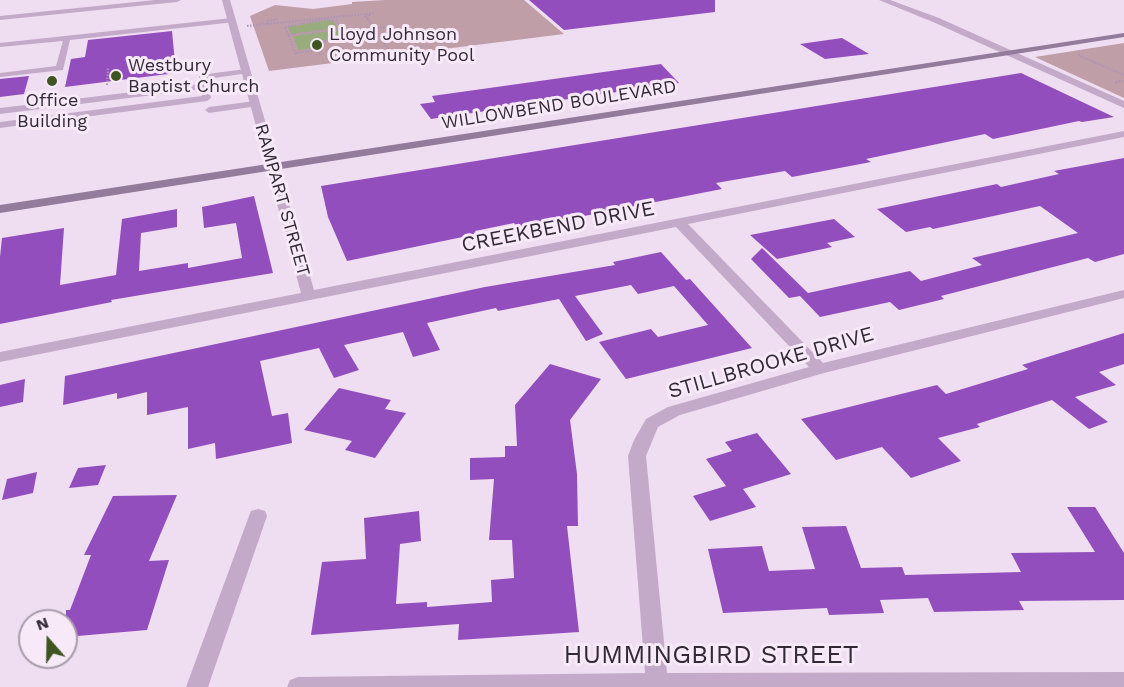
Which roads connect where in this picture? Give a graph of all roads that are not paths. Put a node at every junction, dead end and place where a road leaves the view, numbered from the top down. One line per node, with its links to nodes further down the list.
1 (64, 0): 5 (street)
2 (177, 0): 5 (street)
3 (226, 0): 7 (street, RAMPART STREET)
4 (883, 0): 11 (street)
5 (62, 11): 6 (street)
6 (0, 18)
7 (233, 24): 9 (lane); 12 (street, RAMPART STREET)
8 (1124, 35): 11 (main road, WILLOWBEND BOULEVARD)
9 (67, 38): 10 (lane); 13 (lane)
10 (0, 45)
11 (1007, 53): 16 (street); 23 (main road, WILLOWBEND BOULEVARD)
12 (246, 70): 14 (lane); 15 (street, RAMPART STREET)
13 (0, 75)
14 (204, 86): 17 (lane); 20 (lane)
15 (255, 104): 18 (lane); 23 (street, RAMPART STREET)
16 (1124, 105)
17 (13, 109): 19 (lane); 20 (lane)
18 (209, 110)
19 (0, 111)
20 (10, 124): 21 (lane)
21 (0, 125)
22 (1124, 134): 25 (street, CREEKBEND DRIVE)
23 (273, 166): 24 (main road, WILLOWBEND BOULEVARD); 27 (street, RAMPART STREET)
24 (0, 209)
25 (680, 223): 27 (street, CREEKBEND DRIVE); 29 (street)
26 (1124, 294): 29 (street, STILLBROOKE DRIVE)
27 (309, 296): 28 (street, CREEKBEND DRIVE)
28 (0, 357)
29 (820, 369): 32 (street, STILLBROOKE DRIVE)
30 (258, 516): 33 (street)
31 (1124, 682): 32 (street, HUMMINGBIRD STREET)
32 (657, 683): 34 (street, HUMMINGBIRD STREET)
33 (197, 687)
34 (298, 687)

